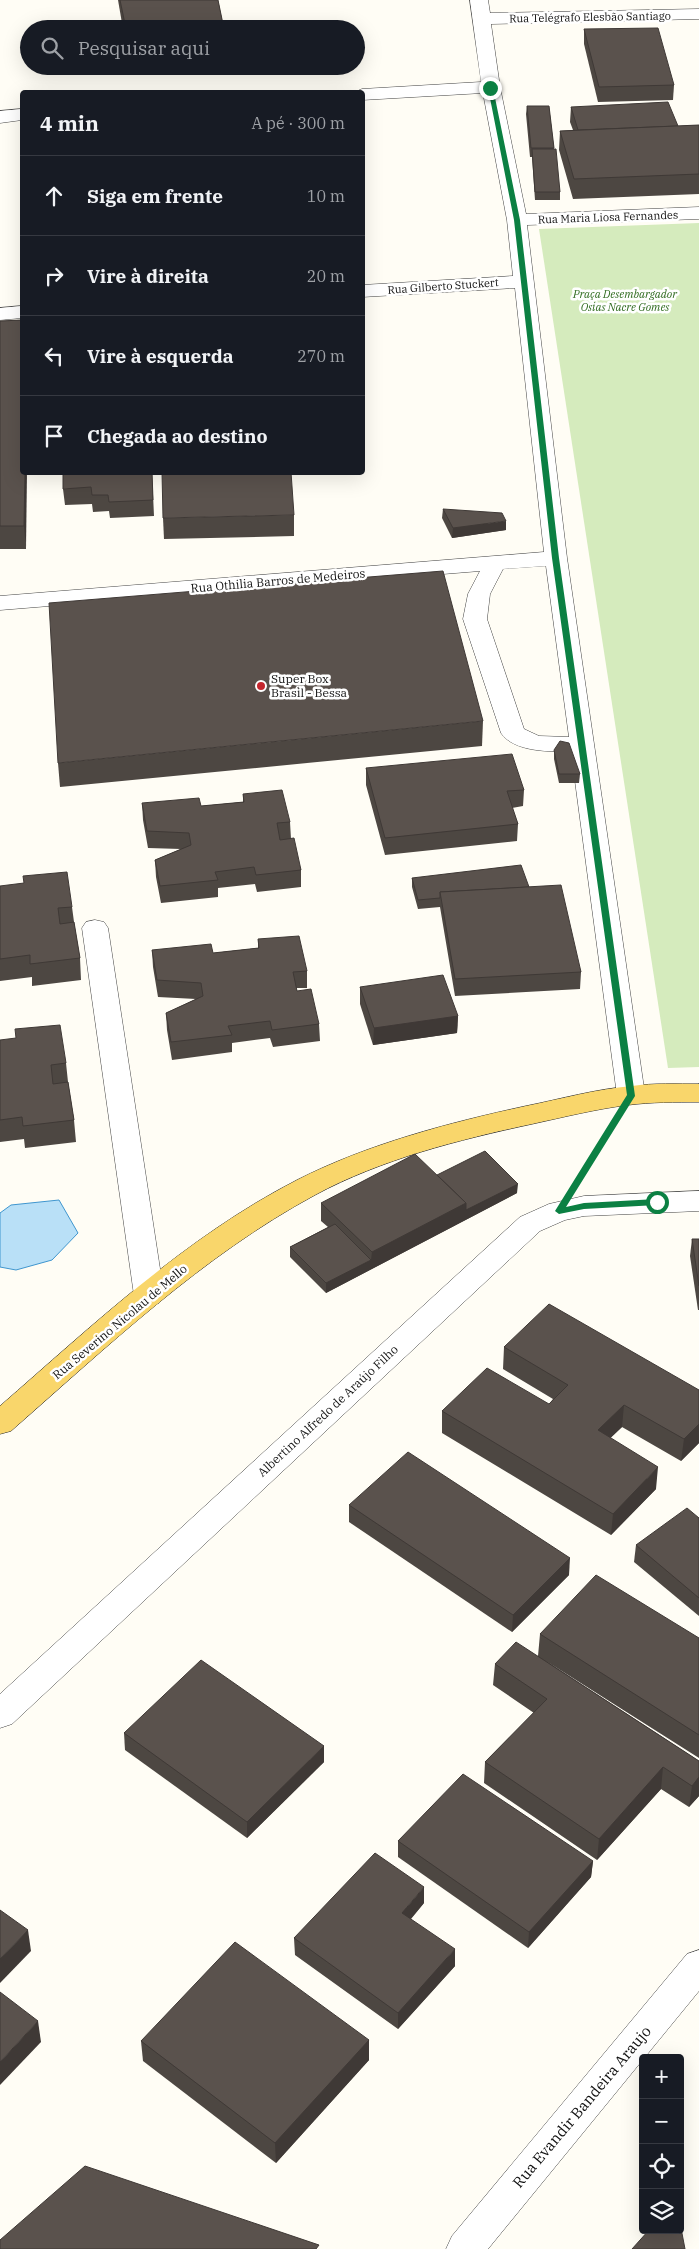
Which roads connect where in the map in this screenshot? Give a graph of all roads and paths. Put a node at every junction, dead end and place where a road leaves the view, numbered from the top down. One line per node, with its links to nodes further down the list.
1 (480, 10): 2 (street, Rua Telégrafo Elesbão Santiago); 3 (street)
2 (699, 14)
3 (490, 88): 4 (street); 8 (street)
4 (365, 95)
5 (20, 115): 6 (street)
6 (0, 117)
7 (699, 214): 8 (street, Rua Maria Liosa Fernandes)
8 (517, 220): 9 (street)
9 (524, 281): 10 (street, Rua Gilberto Stuckert); 13 (street)
10 (365, 291)
11 (20, 312): 12 (street)
12 (0, 314)
13 (556, 558): 14 (street, Rua Othilia Barros de Medeiros); 16 (street)
14 (495, 563): 15 (street, Rua Othilia Barros de Medeiros); 16 (street)
15 (0, 603)
16 (581, 743): 19 (street)
17 (95, 928): 22 (street)
18 (699, 1092): 19 (main road, Rua Severino Nicolau de Mello)
19 (631, 1096): 21 (path); 22 (main road, Rua Severino Nicolau de Mello)
20 (699, 1201): 21 (street, Albertino Alfredo de Araújo Filho)
21 (559, 1211): 24 (street, Albertino Alfredo de Araújo Filho)
22 (149, 1295): 23 (main road, Rua Severino Nicolau de Mello)
23 (0, 1423)
24 (0, 1714)
25 (699, 1965): 26 (street, Rua Evandir Bandeira Araujo)
26 (465, 2249)

